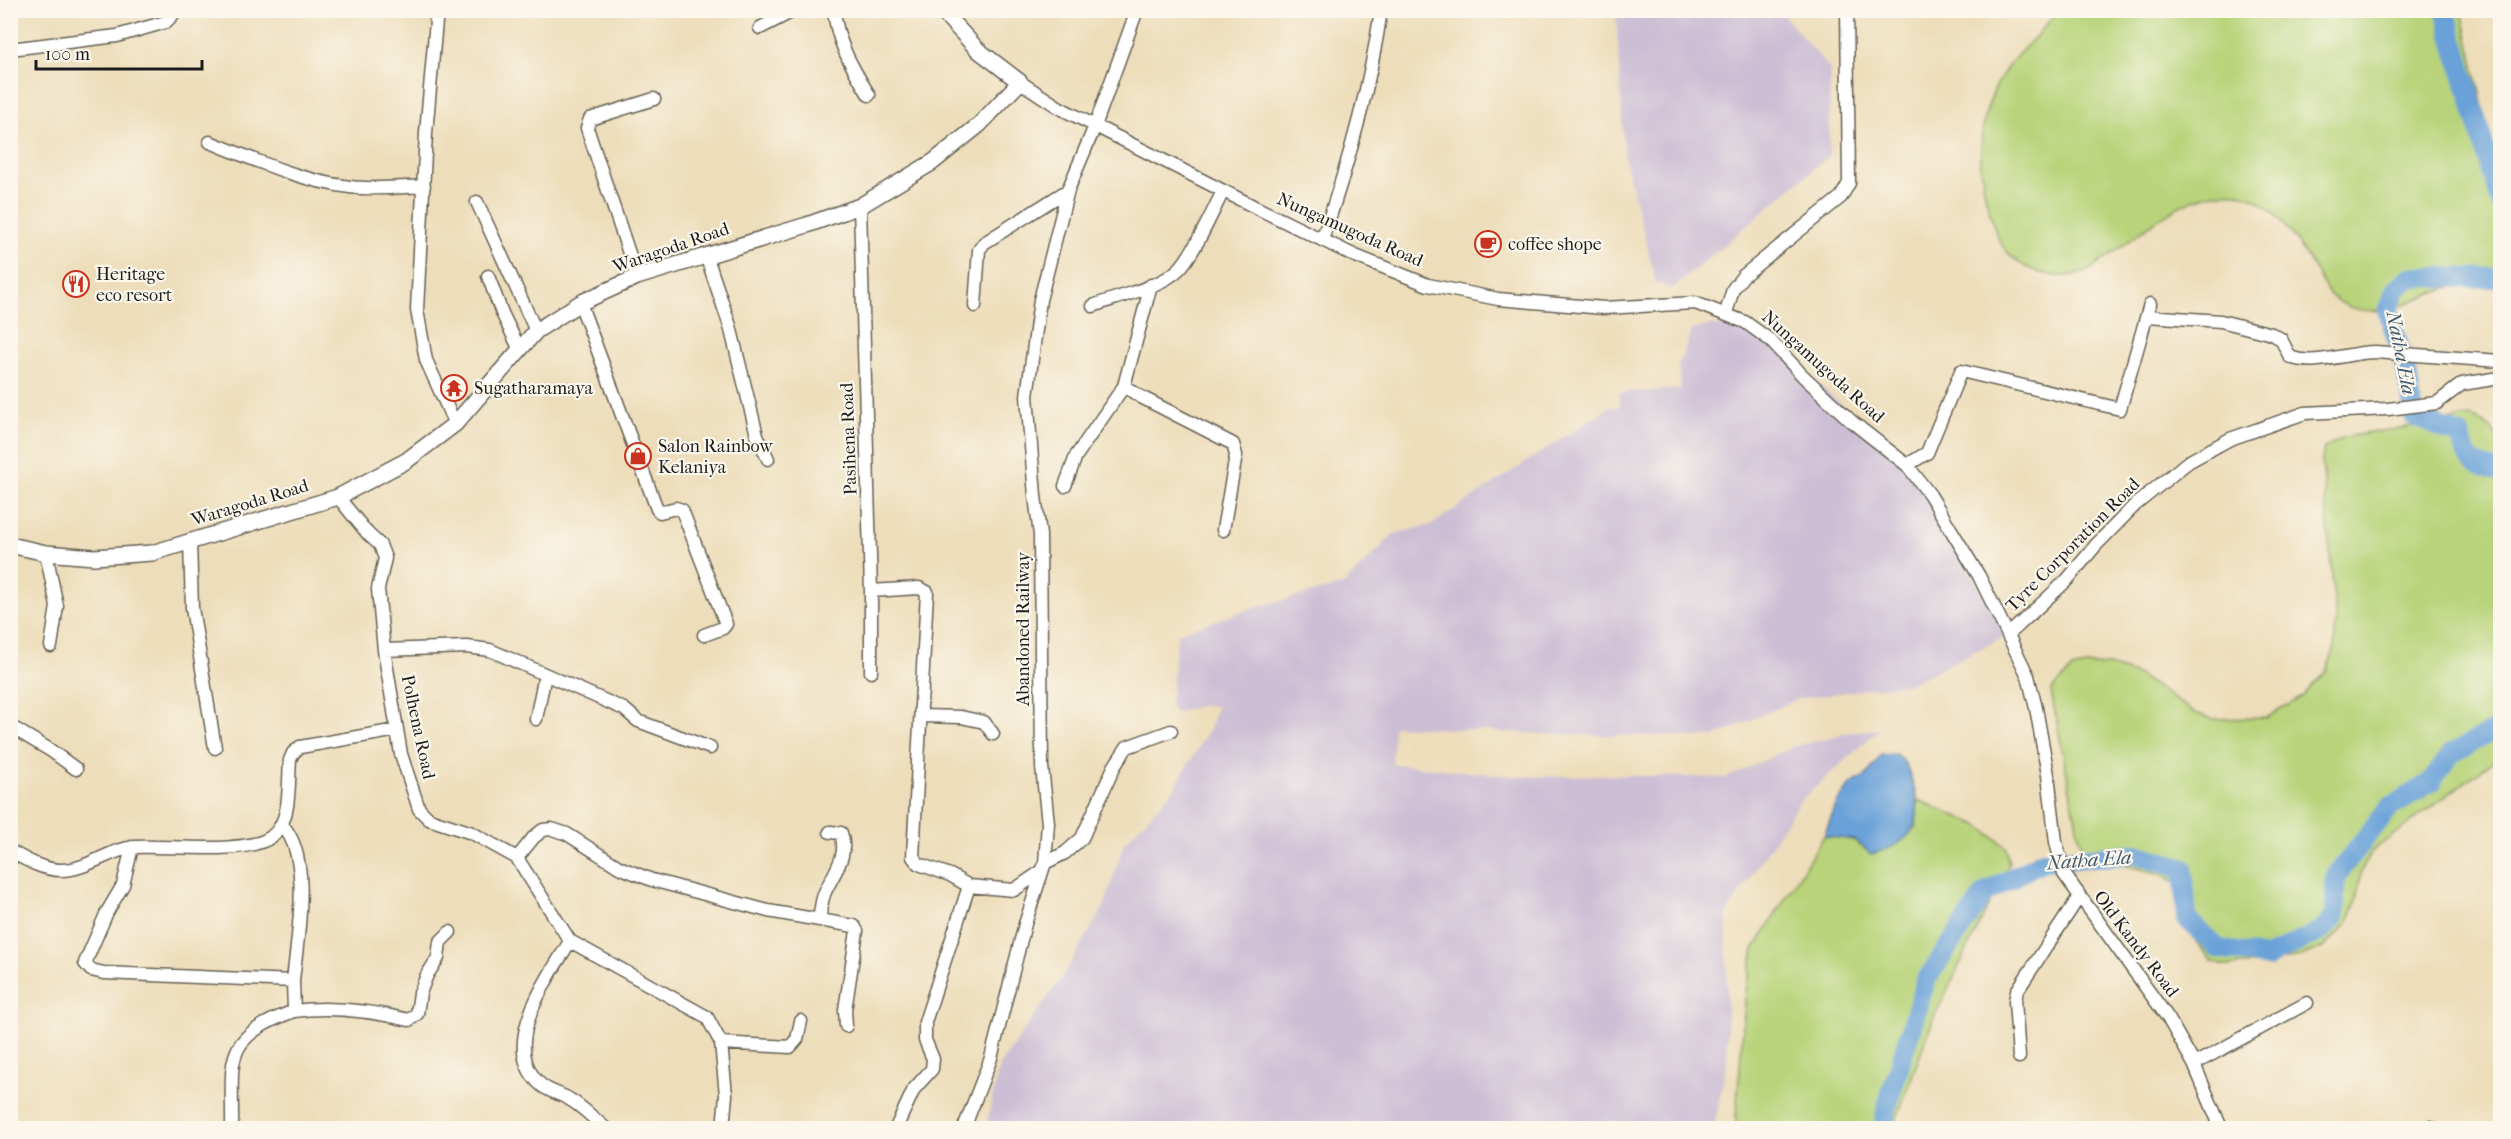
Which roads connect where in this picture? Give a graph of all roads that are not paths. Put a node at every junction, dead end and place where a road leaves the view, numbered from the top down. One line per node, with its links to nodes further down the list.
1 (177, 10): 10 (street)
2 (437, 10): 16 (street)
3 (795, 10): 9 (street)
4 (834, 10): 12 (street)
5 (941, 10): 11 (main road)
6 (1137, 10): 14 (street, Abandoned Railway)
7 (1381, 10): 21 (street)
8 (1845, 12): 29 (street)
9 (760, 28)
10 (10, 49)
11 (1020, 82): 14 (street, Nungamugoda Road); 20 (main road, Waragoda Road)
12 (869, 94)
13 (654, 99): 24 (street)
14 (1095, 126): 17 (street, Abandoned Railway); 18 (street, Nungamugoda Road)
15 (210, 142): 16 (street)
16 (424, 186): 35 (street)
17 (1068, 190): 27 (street); 65 (street, Abandoned Railway)
18 (1223, 191): 21 (street, Nungamugoda Road); 25 (street)
19 (477, 202): 30 (street)
20 (860, 206): 22 (main road, Waragoda Road); 44 (street, Pasihena Road)
21 (1322, 240): 29 (street, Nungamugoda Road)
22 (706, 255): 24 (main road, Waragoda Road); 36 (street)
23 (488, 276): 31 (street)
24 (637, 277): 26 (main road, Waragoda Road)
25 (1151, 285): 28 (street); 34 (street)
26 (580, 303): 30 (main road, Waragoda Road); 45 (street)
27 (975, 306)
28 (1093, 306)
29 (1726, 313): 37 (street, Nungamugoda Road)
30 (536, 331): 31 (main road, Waragoda Road)
31 (520, 350): 35 (main road, Waragoda Road)
32 (2500, 361): 37 (street)
33 (2500, 378): 46 (street, Tyre Corporation Road)
34 (1124, 386): 38 (street); 40 (street)
35 (455, 424): 39 (main road, Waragoda Road)
36 (768, 459)
37 (1907, 465): 46 (street, Nungamugoda Road)
38 (1065, 486)
39 (338, 497): 41 (main road, Waragoda Road); 48 (street, Polhena Road)
40 (1223, 530)
41 (190, 541): 43 (main road, Waragoda Road); 57 (street)
42 (10, 545): 43 (main road, Waragoda Road)
43 (46, 553): 47 (street)
44 (871, 591): 49 (street, Pasihena Road); 51 (street)
45 (704, 635)
46 (2008, 635): 67 (street, Old Kandy Road)
47 (51, 646)
48 (384, 651): 50 (street); 54 (street, Polhena Road)
49 (871, 672)
50 (545, 675): 52 (street); 58 (street)
51 (922, 716): 56 (street); 66 (street)
52 (536, 719)
53 (10, 726): 59 (street)
54 (396, 730): 60 (street); 64 (street, Polhena Road)
55 (1171, 731): 65 (street)
56 (993, 734)
57 (215, 748)
58 (710, 748)
59 (76, 769)
60 (282, 825): 62 (street); 71 (street)
61 (830, 832): 68 (street)
62 (132, 847): 63 (street); 71 (street)
63 (10, 851)
64 (517, 858): 68 (street); 70 (street, Polhena Road)
65 (1043, 867): 66 (street); 83 (street, Abandoned Railway)
66 (969, 886): 82 (street)
67 (2079, 897): 77 (street); 78 (street, Old Kandy Road)
68 (819, 920): 75 (street)
69 (450, 932): 73 (street)
70 (570, 941): 76 (street, Polhena Road); 80 (street)
71 (294, 981): 73 (street)
72 (2307, 1003): 78 (street)
73 (294, 1011): 79 (street)
74 (801, 1020): 76 (street)
75 (846, 1026)
76 (721, 1043): 81 (street, Polhena Road)
77 (2019, 1057)
78 (2194, 1064): 84 (street, Old Kandy Road)
79 (232, 1128)
80 (605, 1128)
81 (723, 1128)
82 (896, 1128)
83 (964, 1128)
84 (2221, 1128)

